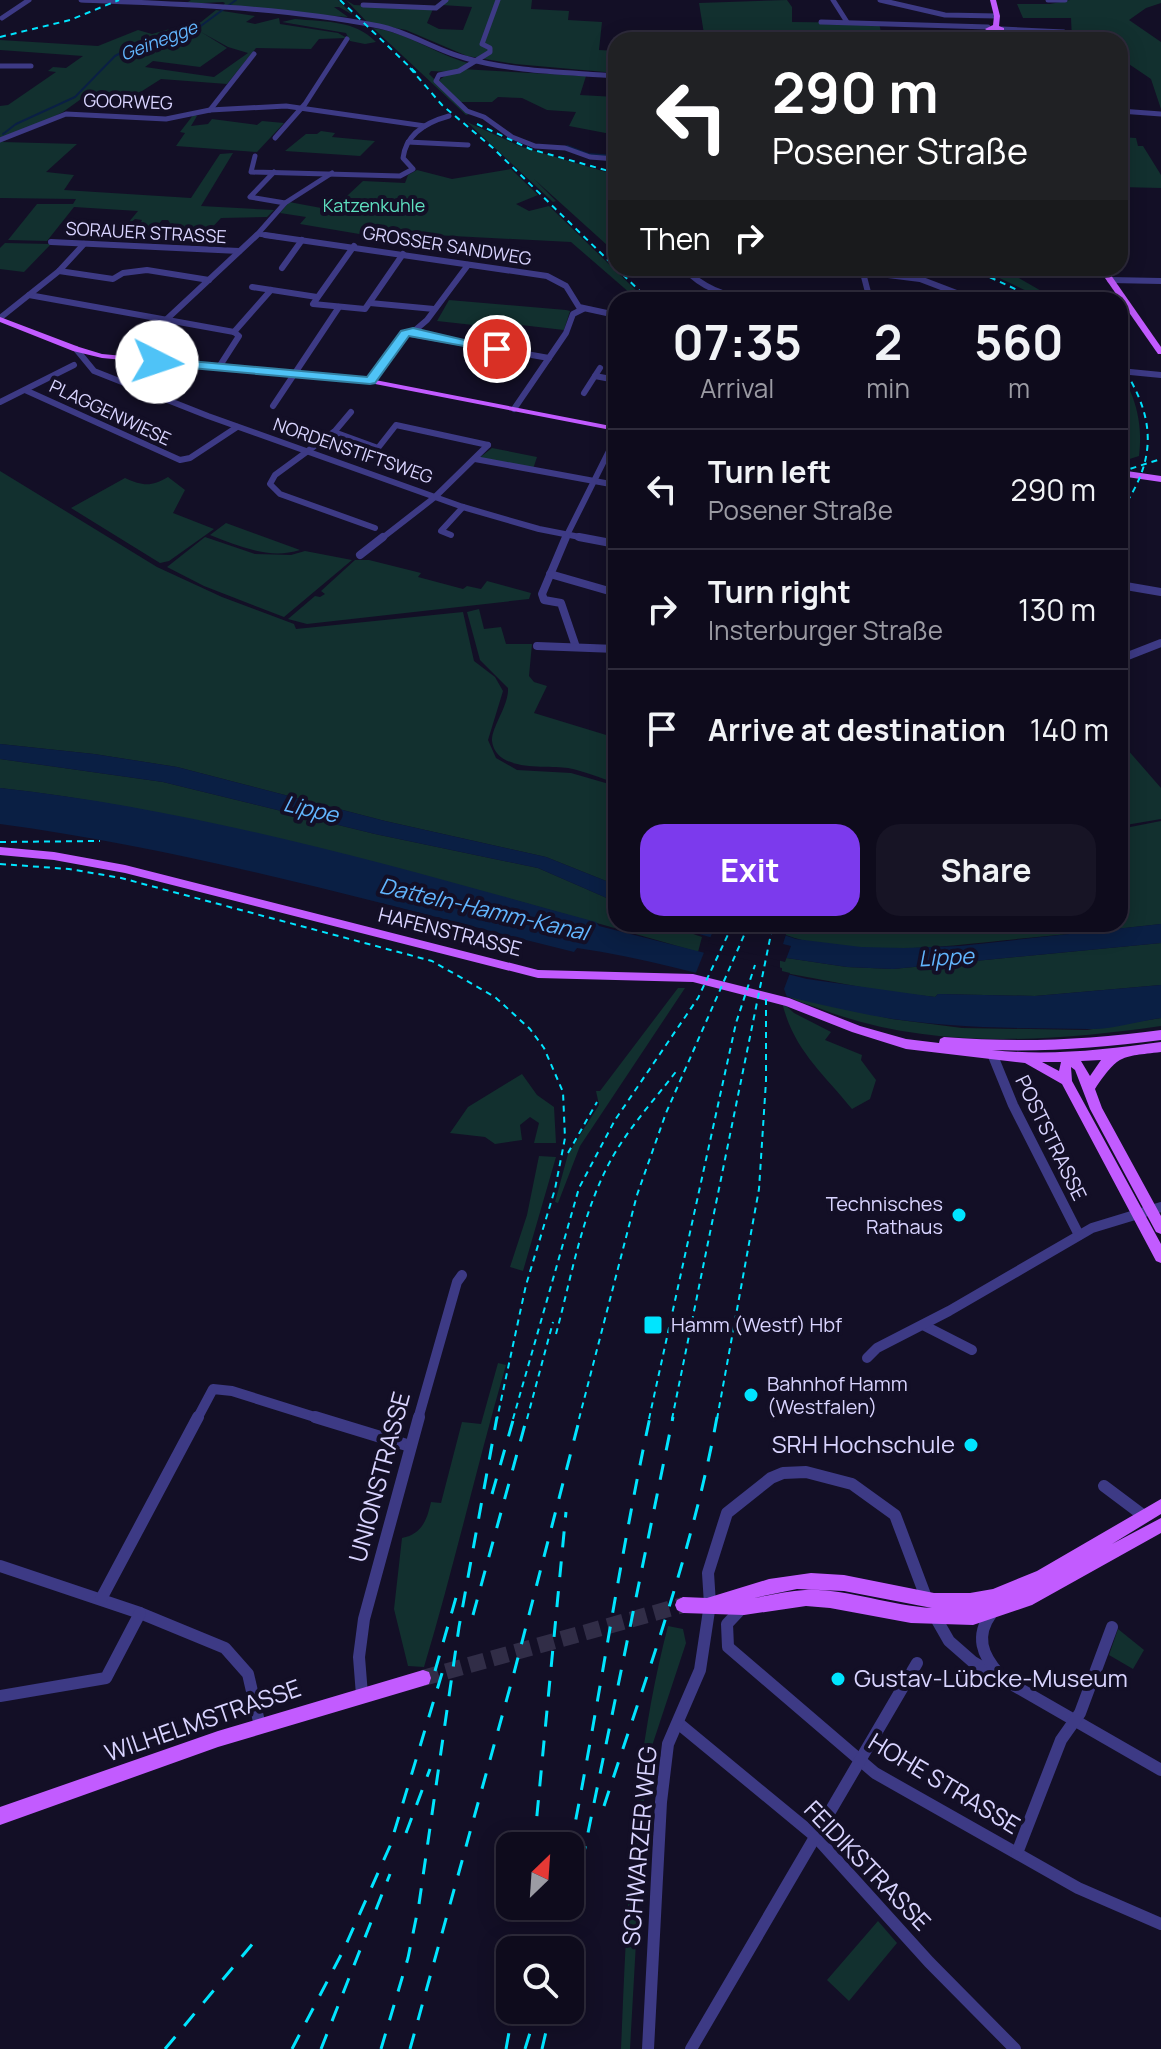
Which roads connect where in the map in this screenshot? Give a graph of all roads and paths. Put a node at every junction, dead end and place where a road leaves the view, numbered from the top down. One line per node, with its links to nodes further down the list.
1 (29, 0): 13 (street)
2 (81, 0): 10 (street)
3 (446, 0): 11 (street)
4 (498, 0): 20 (street)
5 (833, 0): 15 (street)
6 (880, 0): 12 (street)
7 (993, 0): 12 (main road)
8 (1048, 0): 9 (street)
9 (1065, 0)
10 (158, 2): 20 (street)
11 (363, 5)
12 (997, 16): 16 (main road)
13 (2, 18)
14 (821, 22): 15 (street)
15 (847, 22): 16 (street)
16 (995, 30): 17 (street)
17 (1064, 32)
18 (347, 39): 24 (street)
19 (254, 54): 25 (street)
20 (476, 61): 23 (street); 35 (street)
21 (0, 66): 22 (street)
22 (31, 66)
23 (608, 75)
24 (302, 107): 25 (street, GOORWEG); 29 (street, GOORWEG); 30 (street)
25 (210, 110): 31 (street, GOORWEG)
26 (1128, 112): 27 (street)
27 (1161, 114)
28 (449, 116): 29 (street)
29 (423, 126): 32 (street)
30 (275, 138)
31 (2, 140)
32 (408, 142): 33 (street); 37 (street)
33 (468, 145)
34 (255, 156): 36 (street)
35 (608, 158)
36 (274, 172): 37 (street); 38 (street)
37 (332, 173): 38 (street)
38 (285, 203): 39 (street)
39 (258, 234): 40 (street, GROSSER SANDWEG); 45 (street)
40 (302, 240): 43 (street, GROSSER SANDWEG); 49 (street)
41 (51, 242): 42 (street, SORAUER STRASSE)
42 (84, 244): 45 (street, SORAUER STRASSE); 50 (street)
43 (354, 246): 46 (street, GROSSER SANDWEG); 63 (street)
44 (429, 250): 47 (street)
45 (239, 251): 54 (street)
46 (403, 254): 47 (street, GROSSER SANDWEG); 64 (street)
47 (424, 258): 48 (street, GROSSER SANDWEG)
48 (468, 265): 67 (street); 68 (street, GROSSER SANDWEG)
49 (282, 268)
50 (59, 271): 54 (street); 62 (street)
51 (692, 276): 59 (street)
52 (901, 276): 60 (street)
53 (1107, 276): 55 (main road)
54 (209, 280): 71 (street)
55 (1110, 280): 56 (street); 61 (main road)
56 (1161, 281)
57 (252, 287): 58 (street)
58 (271, 290): 63 (street); 72 (street)
59 (720, 292)
60 (954, 292)
61 (1118, 292)
62 (29, 295): 70 (street); 71 (street)
63 (317, 297): 66 (street)
64 (370, 303): 66 (street); 67 (street)
65 (1128, 305): 75 (main road)
66 (339, 307): 84 (street)
67 (434, 309): 73 (street)
68 (583, 309): 69 (street); 77 (street)
69 (608, 314)
70 (0, 318): 74 (main road)
71 (165, 321): 72 (street); 78 (street)
72 (234, 332): 81 (street)
73 (413, 332): 77 (street); 88 (street)
74 (76, 349): 76 (main road); 80 (street)
75 (1161, 352)
76 (96, 355): 78 (main road); 80 (street)
77 (549, 358): 93 (street)
78 (124, 359): 81 (main road)
79 (74, 365): 89 (street)
80 (87, 365): 95 (street, NORDENSTIFTSWEG)
81 (219, 367): 84 (main road)
82 (600, 368): 86 (street)
83 (1128, 372): 85 (street)
84 (296, 373): 88 (main road); 92 (street)
85 (1161, 375)
86 (595, 376): 87 (street); 90 (street)
87 (608, 378)
88 (370, 381): 93 (main road)
89 (25, 390): 91 (street); 95 (street, PLAGGENWIESE)
90 (584, 393)
91 (0, 402)
92 (273, 406)
93 (514, 409): 96 (main road)
94 (351, 412): 97 (street)
95 (237, 427): 99 (street, NORDENSTIFTSWEG)
96 (608, 427)
97 (334, 432): 99 (street); 100 (street)
98 (608, 451): 103 (street)
99 (306, 452): 105 (street, NORDENSTIFTSWEG); 107 (street)
100 (475, 459): 103 (street); 105 (street)
101 (1128, 474): 102 (main road)
102 (1161, 481)
103 (591, 482): 104 (street); 109 (street)
104 (608, 484)
105 (435, 497): 106 (street, NORDENSTIFTSWEG); 111 (street)
106 (463, 507): 108 (street); 109 (street, NORDENSTIFTSWEG)
107 (375, 528)
108 (451, 535)
109 (566, 535): 110 (street, NORDENSTIFTSWEG); 112 (street)
110 (608, 543)
111 (360, 555)
112 (550, 574): 114 (street); 118 (street)
113 (1128, 586): 115 (street)
114 (608, 591)
115 (1161, 592)
116 (1161, 643): 120 (street)
117 (537, 646): 118 (street)
118 (576, 647): 119 (street)
119 (608, 649)
120 (1128, 655)
121 (0, 851): 123 (main road, HAFENSTRASSE)
122 (1161, 1035): 124 (main road, HAFENSTRASSE)
123 (890, 1038): 125 (main road, HAFENSTRASSE); 128 (main road, HAFENSTRASSE)
124 (1092, 1044): 125 (main road, HAFENSTRASSE); 129 (main road)
125 (1046, 1045): 129 (main road)
126 (1161, 1047): 127 (main road, HAFENSTRASSE)
127 (1120, 1054): 129 (main road, HAFENSTRASSE); 132 (main road)
128 (993, 1056): 130 (main road, HAFENSTRASSE); 135 (street, POSTSTRASSE)
129 (1070, 1057): 130 (main road, HAFENSTRASSE); 131 (main road); 132 (main road)
130 (1023, 1058): 131 (main road)
131 (1066, 1081): 133 (main road)
132 (1089, 1087): 133 (main road)
133 (1150, 1210): 134 (main road); 135 (street); 136 (main road)
134 (1161, 1228)
135 (1079, 1235): 138 (street)
136 (1161, 1257)
137 (462, 1275): 141 (street, UNIONSTRASSE)
138 (923, 1325): 139 (street); 140 (street)
139 (972, 1350)
140 (867, 1358)
141 (410, 1446): 147 (street); 159 (street, UNIONSTRASSE)
142 (1104, 1486): 144 (street)
143 (1161, 1506): 144 (main road)
144 (1144, 1516): 148 (main road)
145 (1161, 1525): 152 (main road)
146 (0, 1566): 147 (street)
147 (101, 1599): 153 (street)
148 (927, 1600): 149 (main road); 149 (street, SCHWARZER WEG); 154 (street, SCHWARZER WEG)
149 (710, 1604): 150 (main road); 151 (main road); 162 (street, SCHWARZER WEG)
150 (683, 1605)
151 (744, 1607): 154 (main road); 164 (street, HOHE STRASSE)
152 (992, 1612): 154 (main road); 158 (street)
153 (140, 1613): 160 (street); 163 (street)
154 (934, 1618): 158 (street, SCHWARZER WEG)
155 (1112, 1627): 161 (street)
156 (917, 1663): 164 (street)
157 (423, 1678): 159 (main road, WILHELMSTRASSE)
158 (1010, 1685): 161 (street, SCHWARZER WEG)
159 (362, 1695): 163 (main road, WILHELMSTRASSE)
160 (0, 1696)
161 (1072, 1720): 165 (street, SCHWARZER WEG); 168 (street)
162 (678, 1723): 167 (street, FEIDIKSTRASSE); 171 (street, SCHWARZER WEG)
163 (260, 1726): 166 (main road, WILHELMSTRASSE)
164 (859, 1762): 167 (street); 168 (street, HOHE STRASSE)
165 (1161, 1770)
166 (0, 1816)
167 (815, 1836): 170 (street, FEIDIKSTRASSE); 172 (street)
168 (1017, 1853): 169 (street, HOHE STRASSE)
169 (1161, 1924)
170 (999, 2044): 173 (street, FEIDIKSTRASSE)
171 (648, 2049)
172 (691, 2049)
173 (1015, 2049)

